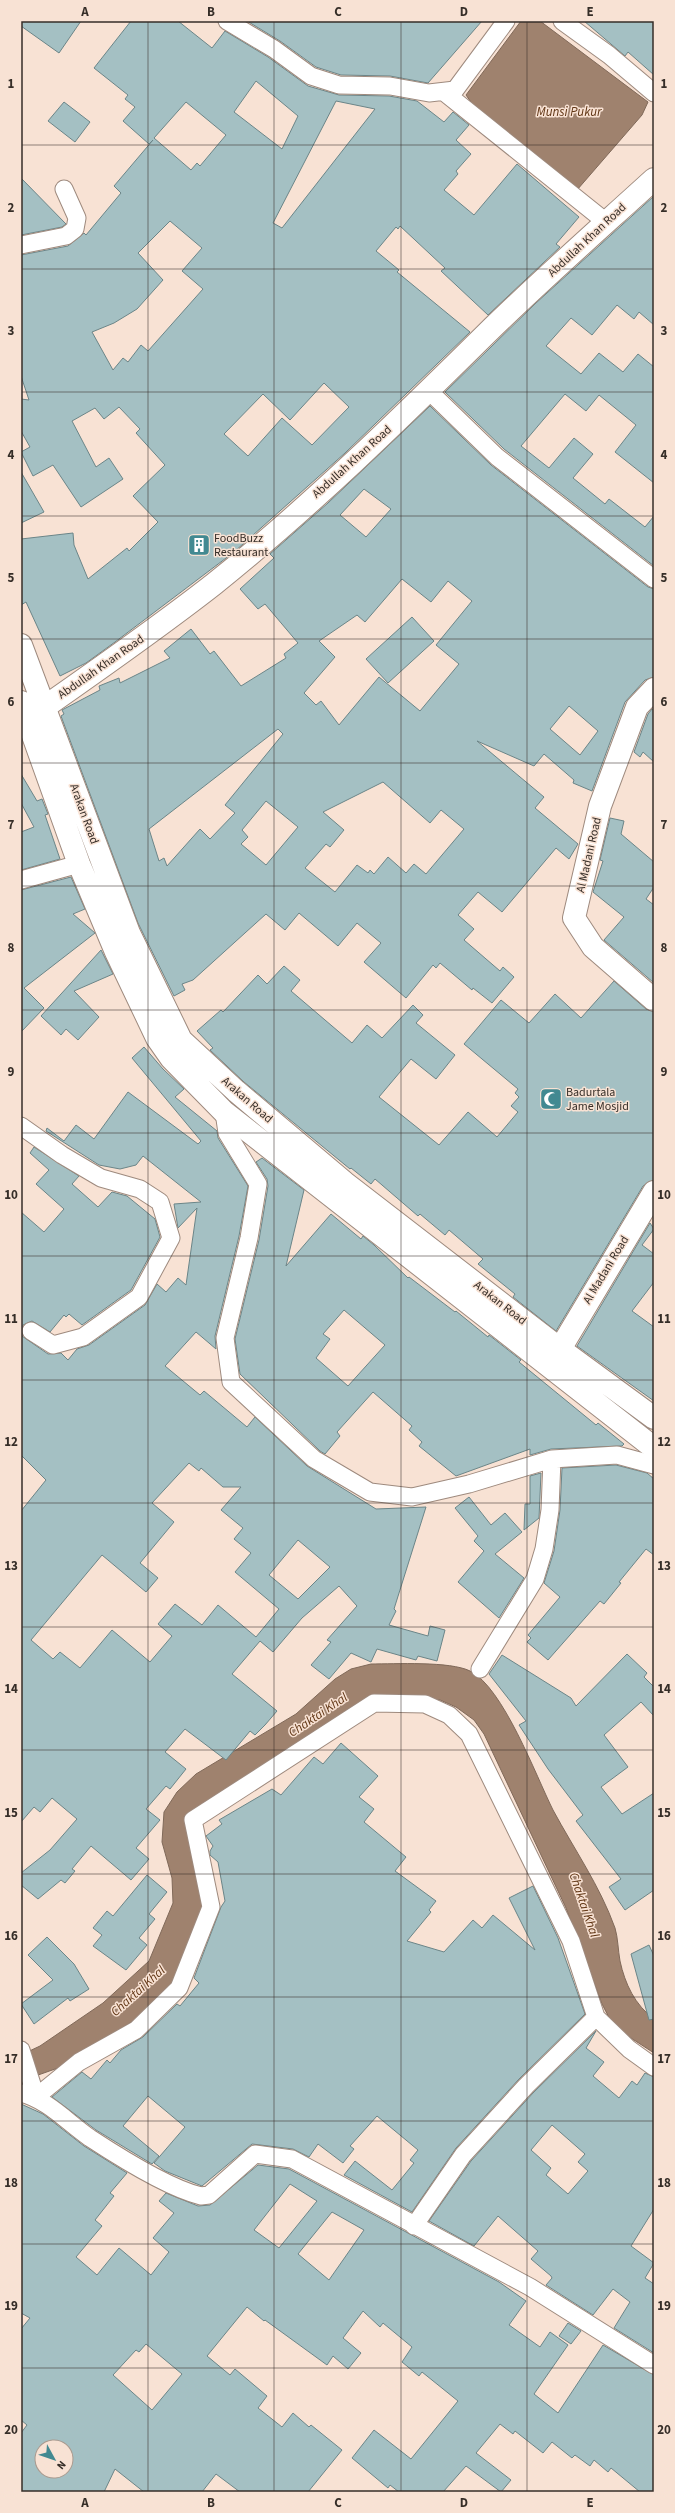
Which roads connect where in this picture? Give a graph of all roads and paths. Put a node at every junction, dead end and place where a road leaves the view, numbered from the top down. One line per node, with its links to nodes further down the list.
1 (226, 21): 4 (street)
2 (506, 21): 4 (street)
3 (562, 21): 5 (street)
4 (444, 92): 8 (street)
5 (654, 92)
6 (654, 179): 8 (main road, Abdullah Khan Road)
7 (64, 189): 9 (street)
8 (606, 222): 10 (main road, Abdullah Khan Road)
9 (21, 245)
10 (429, 391): 11 (street); 14 (main road, Abdullah Khan Road)
11 (654, 579)
12 (21, 645): 14 (main road, Arakan Road)
13 (654, 689): 17 (main road, Al Madani Road)
14 (31, 709): 15 (main road, Arakan Road); 22 (main road, Arakan Road)
15 (79, 864): 16 (street); 18 (main road, Arakan Road)
16 (21, 880)
17 (654, 1000)
18 (224, 1112): 24 (main road, Arakan Road); 25 (street)
19 (21, 1126): 21 (street)
20 (654, 1192): 22 (main road, Al Madani Road)
21 (31, 1332)
22 (560, 1349): 23 (main road, Arakan Road)
23 (654, 1418)
24 (654, 1448)
25 (552, 1459): 26 (street); 27 (street)
26 (654, 1465)
27 (480, 1669)
28 (596, 2017): 30 (street); 31 (street); 32 (street)
29 (21, 2050): 31 (street)
30 (654, 2066)
31 (30, 2093): 32 (street)
32 (414, 2226): 33 (street)
33 (654, 2365)

